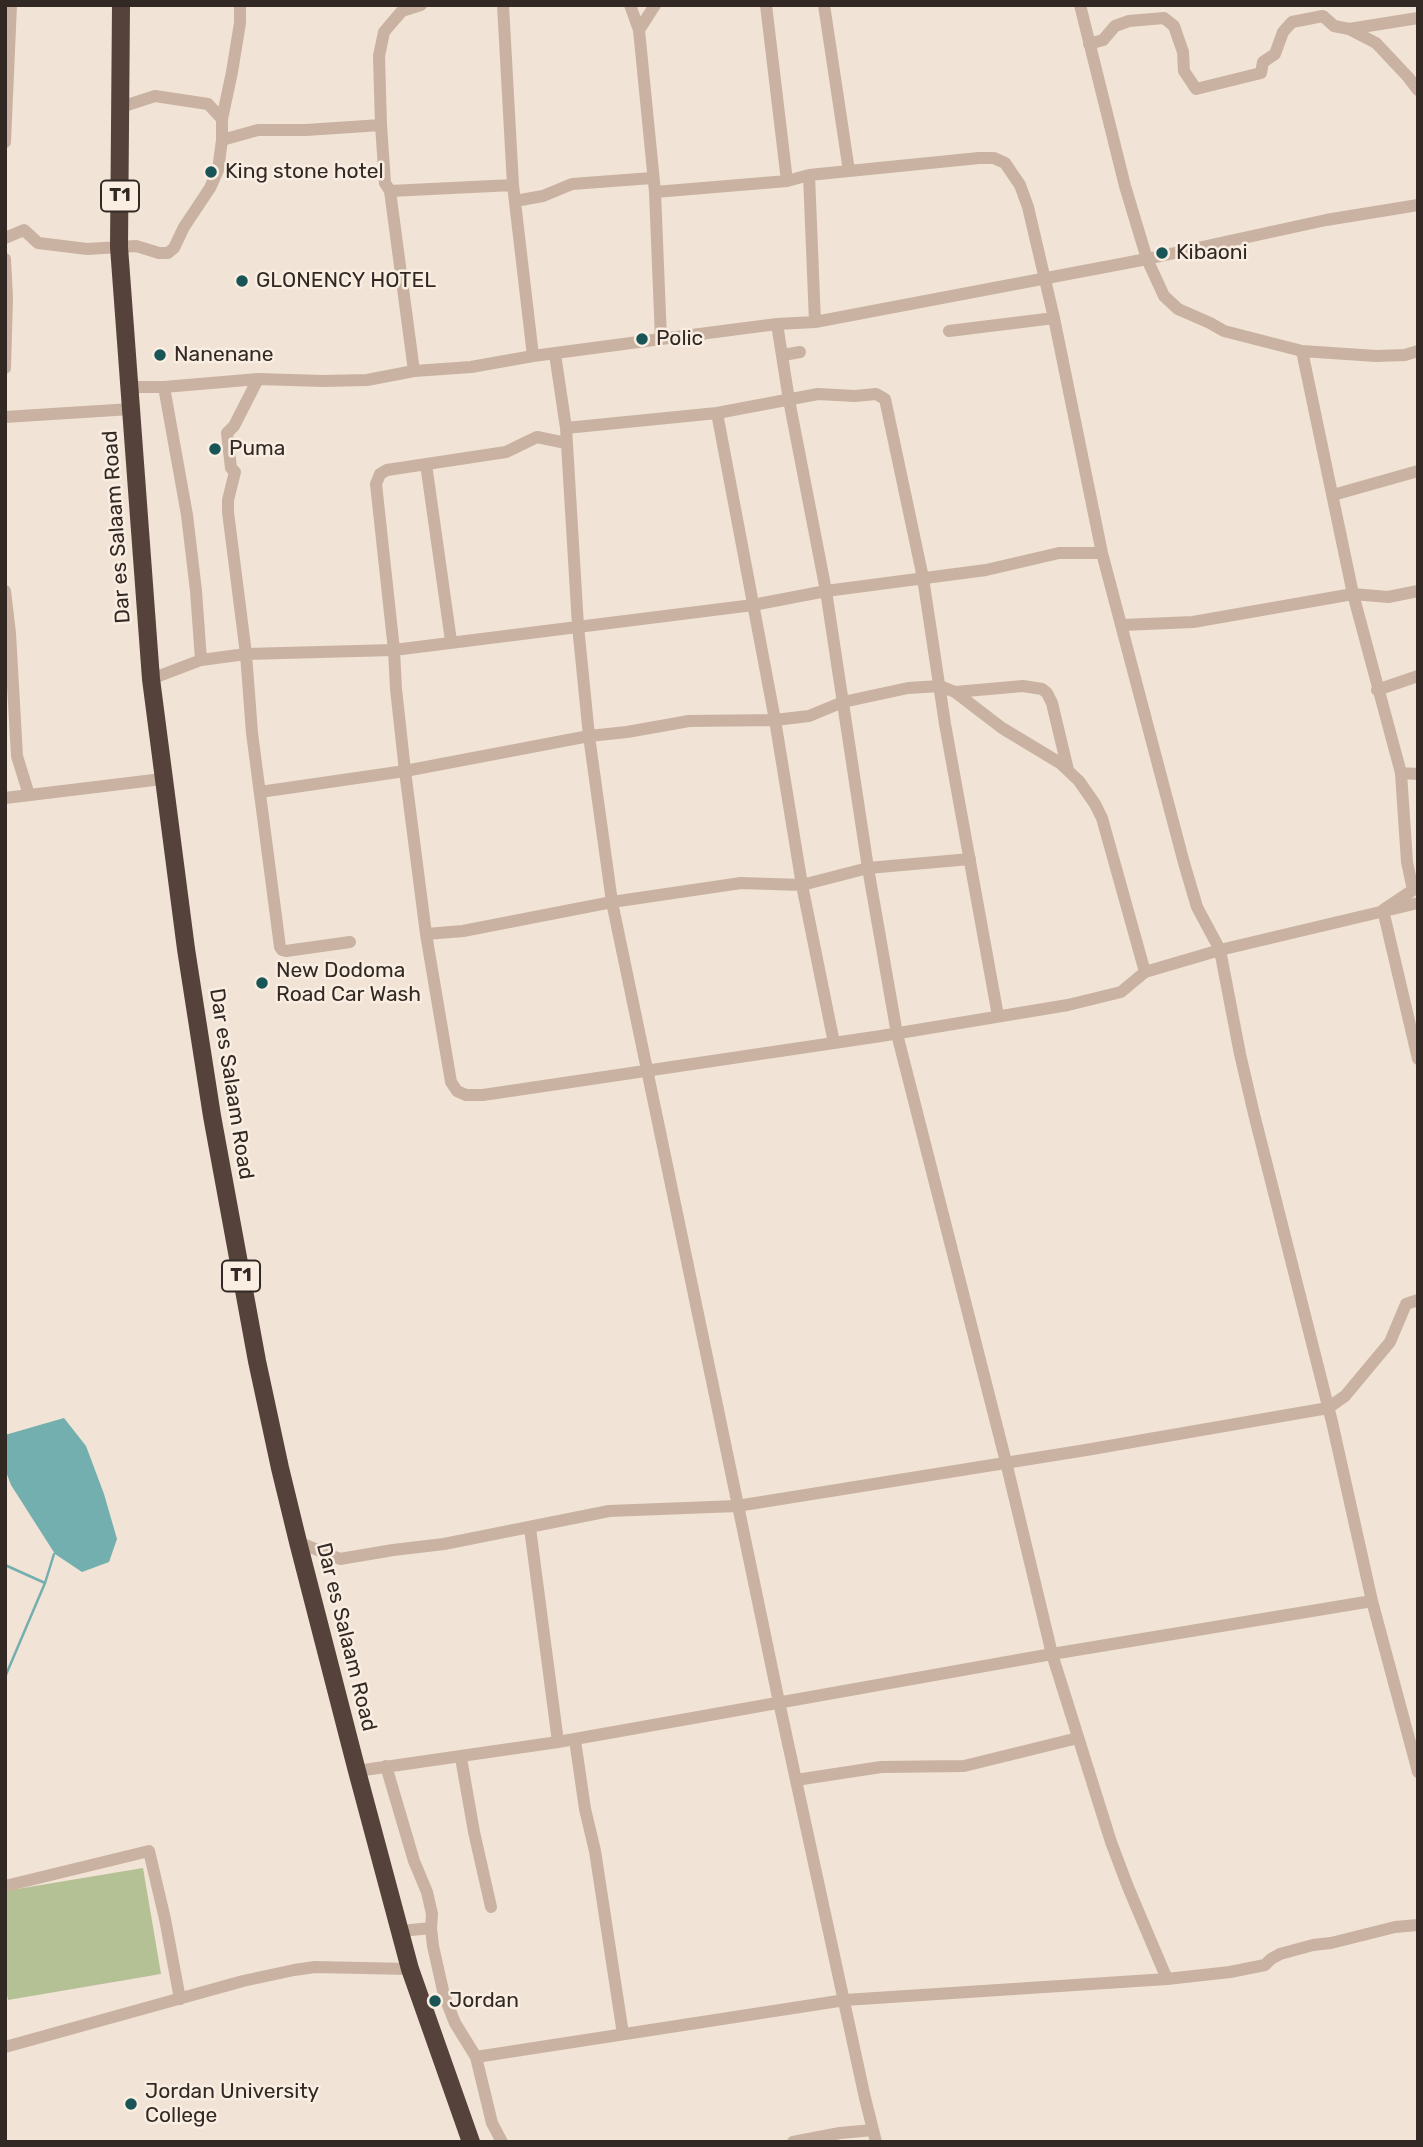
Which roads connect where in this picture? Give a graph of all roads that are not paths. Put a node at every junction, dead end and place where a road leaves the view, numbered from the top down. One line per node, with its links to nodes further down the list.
1 (11, 5): 17 (street)
2 (121, 5): 19 (highway, Dar es Salaam Road / T1)
3 (240, 5): 20 (street)
4 (421, 5): 21 (street)
5 (503, 5): 28 (street)
6 (630, 5): 15 (street)
7 (655, 5): 15 (street)
8 (766, 5): 27 (street)
9 (824, 5): 24 (street)
10 (1080, 5): 16 (street)
11 (1322, 11): 12 (street); 14 (street)
12 (1164, 12): 16 (street)
13 (1418, 18): 14 (street)
14 (1349, 29): 18 (street)
15 (639, 30): 26 (street)
16 (1089, 44): 36 (street)
17 (7, 63): 23 (street)
18 (1418, 90)
19 (121, 107): 20 (street); 34 (highway, Dar es Salaam Road / T1)
20 (222, 119): 22 (street)
21 (381, 125): 22 (street); 29 (street)
22 (222, 140): 34 (street)
23 (5, 142)
24 (849, 171): 25 (street); 37 (street)
25 (809, 175): 27 (street); 39 (street)
26 (652, 178): 30 (street); 31 (street)
27 (787, 181): 30 (street)
28 (513, 185): 29 (street); 31 (street)
29 (390, 191): 50 (street)
30 (655, 192): 42 (street)
31 (515, 201): 48 (street)
32 (1418, 205): 36 (street)
33 (5, 238): 34 (street)
34 (119, 247): 52 (highway, Dar es Salaam Road / T1)
35 (5, 259): 49 (street)
36 (1147, 259): 37 (street); 43 (street)
37 (1044, 279): 38 (street); 39 (street)
38 (1054, 318): 41 (street); 63 (street)
39 (815, 322): 40 (street)
40 (777, 324): 42 (street); 47 (street)
41 (949, 331)
42 (661, 339): 46 (street)
43 (1302, 351): 44 (street); 62 (street)
44 (1418, 351)
45 (800, 352): 47 (street)
46 (555, 354): 48 (street); 58 (street)
47 (783, 355): 54 (street)
48 (533, 356): 50 (street)
49 (5, 368)
50 (414, 371): 51 (street)
51 (258, 379): 53 (street); 74 (street)
52 (128, 387): 53 (street); 55 (highway, Dar es Salaam Road / T1)
53 (164, 387): 75 (street)
54 (789, 400): 56 (street); 64 (street); 66 (street)
55 (131, 409): 57 (street); 78 (highway, Dar es Salaam Road / T1)
56 (717, 413): 58 (street); 69 (street)
57 (5, 417)
58 (566, 428): 59 (street)
59 (566, 443): 60 (street); 71 (street)
60 (426, 464): 72 (street); 73 (street)
61 (1418, 471): 62 (street)
62 (1333, 495): 68 (street)
63 (1102, 553): 64 (street); 70 (street)
64 (923, 578): 66 (street); 79 (street)
65 (5, 591): 76 (street)
66 (826, 591): 69 (street); 82 (street)
67 (1418, 592): 68 (street)
68 (1353, 594): 70 (street); 80 (street)
69 (752, 605): 71 (street); 83 (street)
70 (1122, 625): 101 (street)
71 (578, 626): 72 (street); 84 (street)
72 (451, 641): 73 (street)
73 (394, 650): 74 (street); 86 (street)
74 (246, 654): 75 (street); 90 (street)
75 (201, 660): 78 (street)
76 (8, 662): 91 (street)
77 (1418, 676): 80 (street)
78 (151, 679): 89 (highway, Dar es Salaam Road / T1)
79 (940, 687): 81 (street); 82 (street); 93 (street)
80 (1377, 690): 87 (street)
81 (955, 692): 85 (street); 85 (street)
82 (843, 702): 83 (street); 94 (street)
83 (775, 720): 84 (street); 95 (street)
84 (589, 736): 86 (street); 96 (street)
85 (1068, 770): 102 (street)
86 (405, 771): 90 (street); 99 (street)
87 (1401, 773): 88 (street); 98 (street)
88 (1418, 774)
89 (162, 779): 91 (street); 113 (highway, Dar es Salaam Road / T1)
90 (260, 792): 100 (street)
91 (29, 795): 92 (street)
92 (5, 798)
93 (970, 859): 94 (street); 103 (street)
94 (868, 867): 95 (street); 104 (street)
95 (802, 885): 96 (street); 105 (street)
96 (612, 902): 99 (street); 107 (street)
97 (1418, 903): 98 (street)
98 (1383, 910): 101 (street); 106 (street)
99 (426, 934): 107 (street)
100 (350, 942)
101 (1220, 950): 102 (street); 109 (street)
102 (1145, 972): 103 (street)
103 (998, 1016): 104 (street)
104 (897, 1034): 105 (street); 110 (street)
105 (834, 1043): 107 (street)
106 (1418, 1059)
107 (647, 1071): 111 (street)
108 (1418, 1300): 109 (street)
109 (1328, 1408): 110 (street); 114 (street)
110 (1006, 1462): 111 (street); 115 (street)
111 (737, 1506): 112 (street); 116 (street)
112 (530, 1528): 113 (street); 119 (street)
113 (298, 1542): 122 (highway, Dar es Salaam Road / T1)
114 (1372, 1601): 115 (street); 123 (street)
115 (1052, 1654): 116 (street); 117 (street)
116 (779, 1702): 118 (street); 124 (street)
117 (1078, 1738): 124 (street); 131 (street)
118 (575, 1740): 119 (street); 134 (street)
119 (558, 1742): 120 (street)
120 (461, 1758): 121 (street); 126 (street)
121 (386, 1766): 122 (street); 128 (street)
122 (357, 1772): 129 (highway, Dar es Salaam Road / T1)
123 (1418, 1772)
124 (796, 1780): 133 (street)
125 (5, 1886): 132 (street)
126 (491, 1907)
127 (1418, 1925): 131 (street)
128 (430, 1928): 129 (street); 136 (street)
129 (401, 1931): 130 (highway, Dar es Salaam Road / T1)
130 (410, 1969): 132 (street); 138 (highway, Dar es Salaam Road / T1)
131 (1167, 1979): 133 (street)
132 (180, 1999): 135 (street)
133 (845, 2000): 134 (street); 137 (street)
134 (623, 2034): 136 (street)
135 (5, 2047)
136 (475, 2057): 139 (street)
137 (875, 2136): 140 (street)
138 (471, 2142)
139 (502, 2142)
140 (793, 2142)

